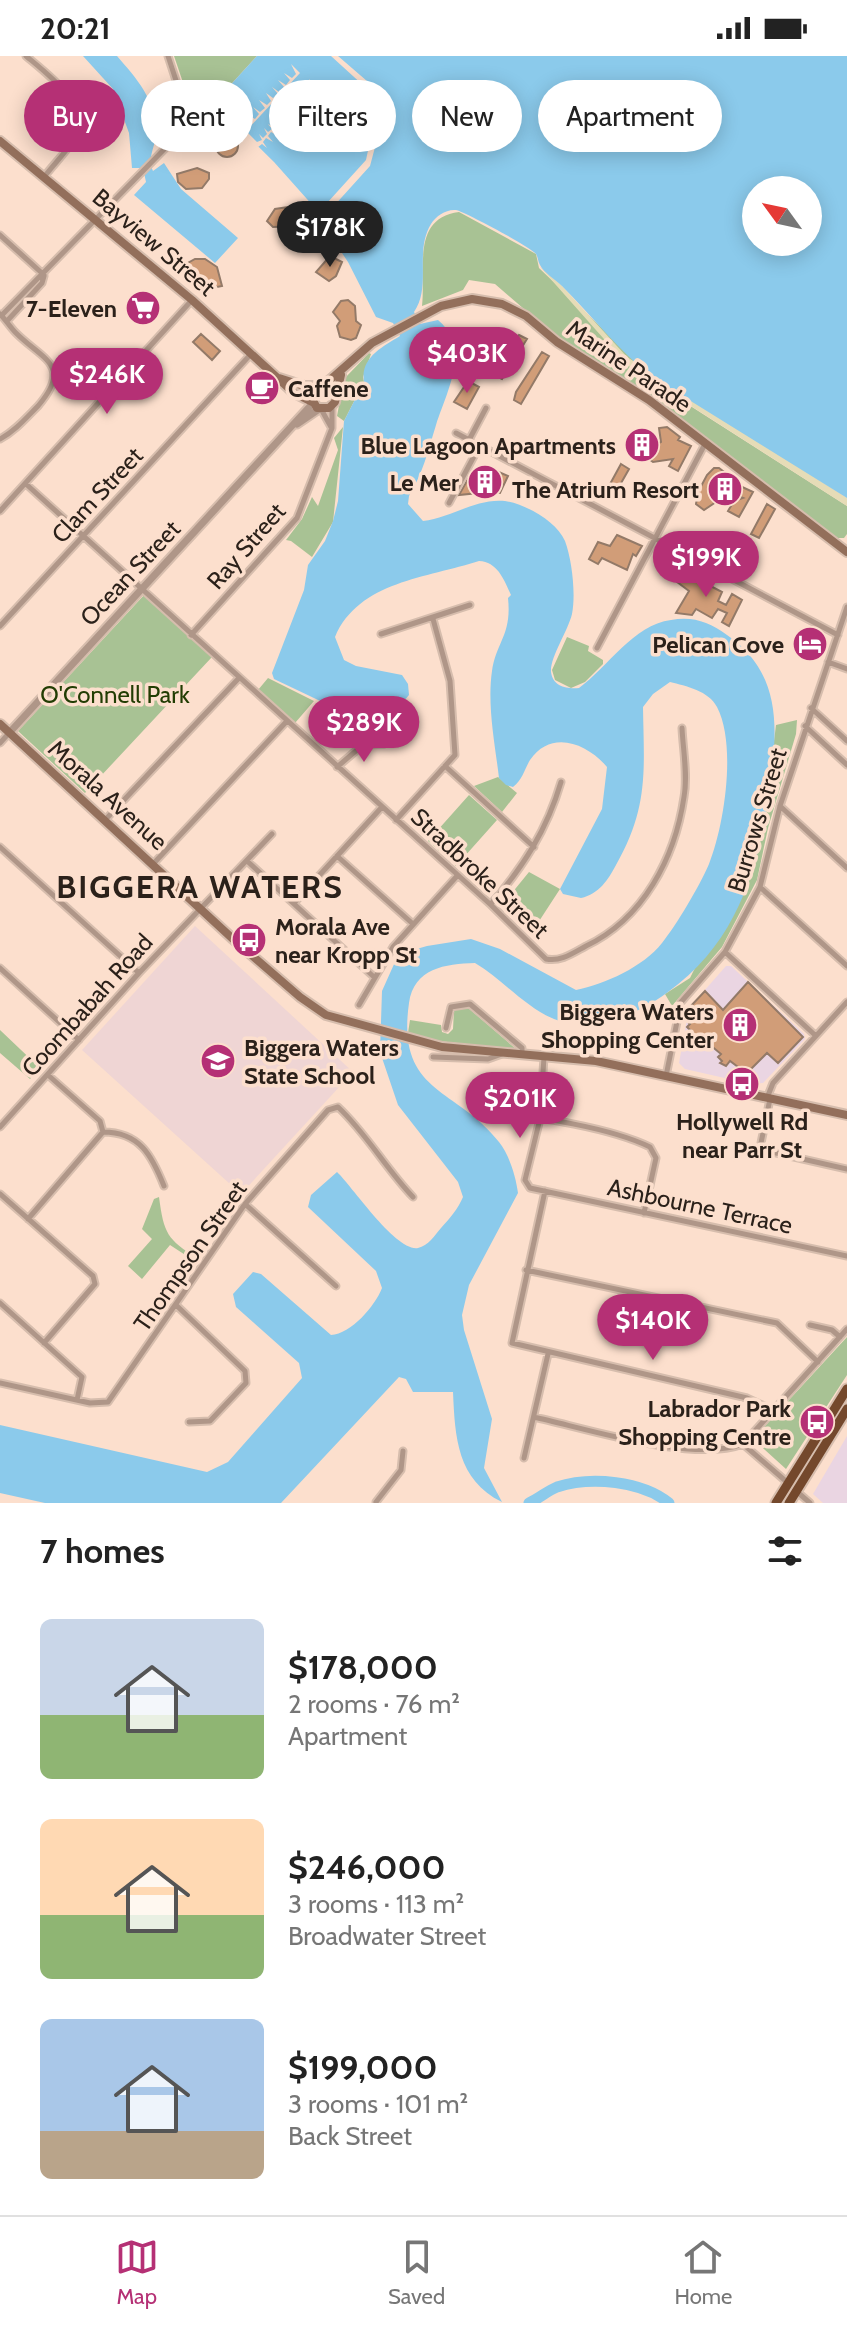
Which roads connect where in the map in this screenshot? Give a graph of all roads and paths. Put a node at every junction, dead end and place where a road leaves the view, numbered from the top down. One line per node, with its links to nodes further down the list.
1 (26, 56): 6 (street)
2 (168, 56): 3 (street)
3 (175, 80)
4 (0, 141): 6 (main road, Bayview Street)
5 (165, 152): 7 (street)
6 (44, 177): 7 (main road, Bayview Street)
7 (97, 220): 9 (street); 10 (main road, Bayview Street)
8 (0, 235): 9 (street)
9 (44, 275): 11 (street); 12 (street)
10 (192, 300): 13 (main road, Bayview Street); 30 (street)
11 (1, 315): 12 (street)
12 (7, 321): 26 (street)
13 (252, 353): 15 (main road, Bayview Street); 33 (street, Clam Street)
14 (346, 367): 16 (main road, Marine Parade); 18 (main road, Marine Parade); 28 (main road, Marine Parade)
15 (279, 378): 16 (main road, Bayview Street); 17 (main road, Bayview Street)
16 (320, 387): 18 (main road); 19 (main road)
17 (294, 393): 19 (main road, Bayview Street); 22 (street)
18 (335, 396): 20 (main road)
19 (316, 406): 20 (main road); 22 (street, Ocean Street); 23 (street); 24 (street, Ocean Street)
20 (332, 406): 23 (street, Ray Street)
21 (486, 408): 27 (street)
22 (301, 415): 24 (street, Ocean Street)
23 (332, 428): 42 (street, Ray Street)
24 (289, 431): 36 (street, Ocean Street)
25 (456, 433): 27 (street)
26 (0, 439)
27 (469, 440): 29 (street)
28 (706, 443): 34 (street); 35 (main road, Marine Parade)
29 (480, 445): 31 (street); 34 (street)
30 (26, 484): 32 (street); 33 (street, Stradbroke Street)
31 (449, 503)
32 (0, 511)
33 (83, 537): 36 (street, Stradbroke Street); 40 (street, Clam Street)
34 (656, 538): 43 (street); 44 (street)
35 (847, 554)
36 (142, 591): 42 (street, Stradbroke Street); 53 (street, Ocean Street)
37 (470, 605): 39 (street)
38 (847, 607): 43 (street, Burrows Street)
39 (433, 619): 41 (street); 58 (street)
40 (0, 626)
41 (381, 634)
42 (191, 635): 47 (street, Stradbroke Street)
43 (838, 635): 45 (street, Burrows Street)
44 (597, 648)
45 (828, 662): 46 (street); 48 (street, Burrows Street)
46 (847, 669)
47 (239, 678): 49 (street, Stradbroke Street); 63 (street)
48 (811, 708): 51 (street, Burrows Street); 54 (street)
49 (287, 721): 59 (street, Stradbroke Street); 70 (street)
50 (0, 724): 53 (main road, Morala Avenue)
51 (805, 726): 57 (street); 61 (street, Burrows Street)
52 (682, 728): 75 (street, Stradbroke Street)
53 (10, 732): 55 (street, Ocean Street); 63 (main road, Morala Avenue)
54 (847, 741)
55 (0, 743)
56 (384, 744): 59 (street)
57 (847, 765)
58 (445, 766): 64 (street); 67 (street)
59 (337, 767): 62 (street, Stradbroke Street)
60 (561, 782): 67 (street)
61 (780, 806): 71 (street); 73 (street, Burrows Street)
62 (382, 807): 64 (street, Stradbroke Street); 68 (street)
63 (105, 820): 70 (main road, Morala Avenue)
64 (396, 820): 72 (street, Stradbroke Street)
65 (272, 834): 69 (street, Coombabah Road)
66 (0, 847): 81 (street)
67 (534, 847): 75 (street)
68 (337, 856): 74 (street); 77 (street)
69 (247, 861): 74 (street); 76 (street, Coombabah Road)
70 (154, 863): 76 (main road, Morala Avenue)
71 (847, 868)
72 (457, 876): 75 (street, Stradbroke Street); 77 (street)
73 (760, 887): 78 (street, Burrows Street); 79 (street)
74 (294, 903): 82 (street)
75 (491, 905)
76 (201, 908): 81 (street, Coombabah Road); 88 (main road, Morala Avenue)
77 (413, 924): 82 (street)
78 (725, 952): 86 (street); 93 (street, Burrows Street)
79 (847, 966)
80 (0, 968): 87 (street)
81 (139, 973): 87 (street, Coombabah Road)
82 (374, 977): 84 (street)
83 (847, 1002): 86 (street)
84 (359, 1005)
85 (446, 1028): 89 (street)
86 (816, 1036): 94 (street)
87 (79, 1040): 92 (street, Coombabah Road)
88 (503, 1053): 89 (main road, Morala Avenue); 91 (street)
89 (522, 1055): 90 (main road, Morala Avenue)
90 (544, 1056): 93 (main road, Morala Avenue); 97 (street)
91 (433, 1057)
92 (48, 1075): 98 (street, Coombabah Road); 99 (street)
93 (666, 1076): 94 (main road, Morala Avenue)
94 (768, 1098): 95 (main road, Morala Avenue); 100 (street)
95 (847, 1115)
96 (495, 1117): 97 (street)
97 (540, 1119): 102 (street); 106 (street)
98 (0, 1127)
99 (103, 1132): 101 (street); 107 (street)
100 (847, 1169)
101 (164, 1186)
102 (545, 1191): 106 (street, Ashbourne Terrace); 109 (street)
103 (0, 1194): 107 (street)
104 (413, 1197): 105 (street, Thompson Street)
105 (245, 1204): 110 (street); 112 (street, Thompson Street)
106 (644, 1213): 108 (street, Ashbourne Terrace)
107 (28, 1219): 116 (street)
108 (847, 1256)
109 (526, 1270): 117 (street); 118 (street)
110 (336, 1286)
111 (0, 1303): 116 (street)
112 (176, 1305): 121 (street, Thompson Street); 125 (street)
113 (810, 1325): 115 (street)
114 (847, 1329): 115 (street)
115 (840, 1337): 118 (street)
116 (44, 1343): 121 (street)
117 (548, 1354): 123 (street); 124 (street)
118 (818, 1362): 123 (street)
119 (0, 1383): 121 (street)
120 (847, 1389): 129 (highway)
121 (77, 1400)
122 (847, 1409): 130 (highway)
123 (773, 1410): 126 (street)
124 (534, 1417): 126 (street); 128 (street)
125 (189, 1422)
126 (743, 1444): 129 (street)
127 (403, 1451): 132 (street)
128 (524, 1458)
129 (789, 1484): 130 (street); 133 (highway)
130 (797, 1491): 134 (highway); 135 (street)
131 (368, 1502): 132 (street)
132 (377, 1502)
133 (776, 1503)
134 (789, 1503)
135 (810, 1503)

